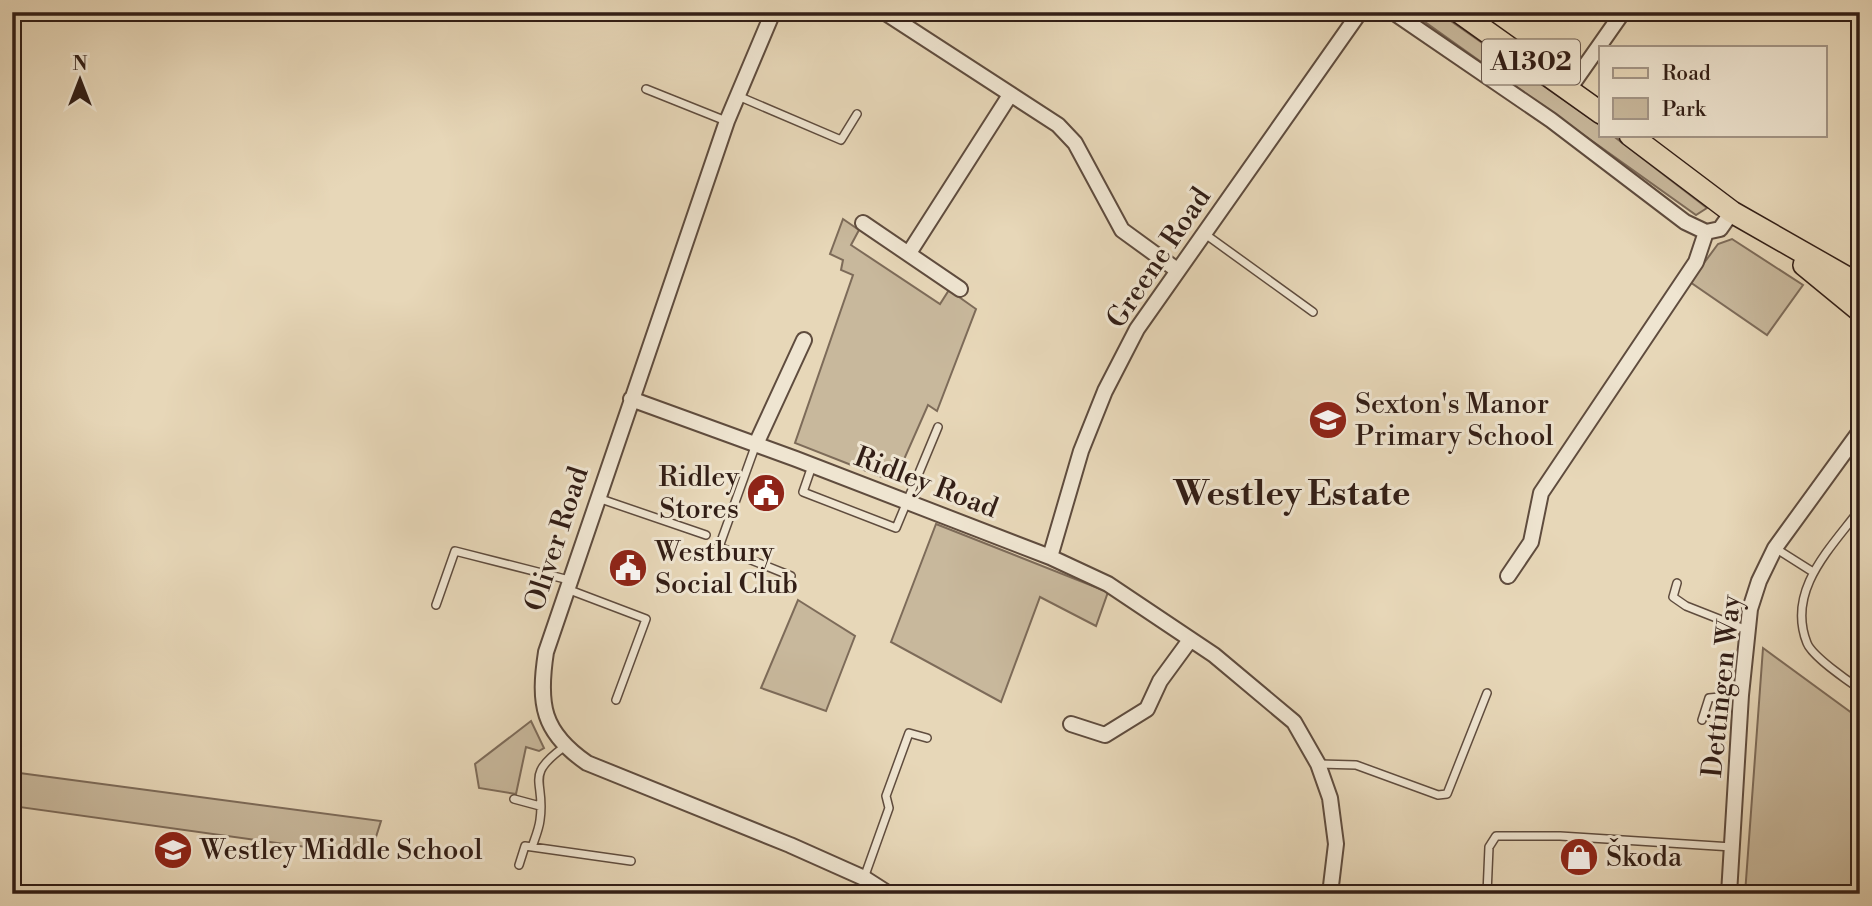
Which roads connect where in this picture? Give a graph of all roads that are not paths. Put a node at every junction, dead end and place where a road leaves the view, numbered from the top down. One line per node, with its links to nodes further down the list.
1 (773, 12): 12 (street, Oliver Road)
2 (884, 12): 11 (street)
3 (1360, 12): 21 (street, Greene Road)
4 (1393, 12): 20 (street)
5 (1459, 12): 10 (main road, A1302)
6 (1623, 12): 8 (street)
7 (1599, 46): 10 (street)
8 (1599, 46)
9 (646, 89): 15 (lane)
10 (1569, 89): 13 (main road, A1302)
11 (1010, 94): 22 (street); 23 (street)
12 (737, 96): 14 (lane); 15 (street, Oliver Road)
13 (1599, 112)
14 (857, 114)
15 (727, 121): 29 (street, Oliver Road)
16 (1631, 136): 17 (main road)
17 (1732, 212): 19 (main road); 20 (street)
18 (863, 223): 22 (street)
19 (1761, 231): 24 (main road); 26 (main road)
20 (1706, 232): 42 (street)
21 (1205, 234): 23 (street, Greene Road); 27 (lane)
22 (909, 253): 25 (street)
23 (1177, 270): 39 (street, Greene Road)
24 (1860, 285)
25 (960, 289)
26 (1860, 311)
27 (1313, 312)
28 (804, 340): 32 (street)
29 (631, 399): 32 (street, Ridley Road); 34 (street, Oliver Road)
30 (938, 427): 35 (lane)
31 (1860, 431): 38 (street, Dettingen Way)
32 (756, 443): 33 (street, Ridley Road); 41 (lane)
33 (813, 465): 35 (street, Ridley Road); 35 (lane)
34 (597, 498): 37 (lane); 44 (street, Oliver Road)
35 (908, 502): 39 (street, Ridley Road)
36 (1860, 509): 40 (lane)
37 (706, 535)
38 (1775, 548): 40 (lane); 46 (street, Dettingen Way)
39 (1050, 557): 47 (street, Ridley Road)
40 (1813, 572): 48 (lane)
41 (791, 576)
42 (1508, 576)
43 (1676, 583): 46 (lane)
44 (568, 585): 45 (lane); 51 (lane); 55 (street, Oliver Road)
45 (436, 606)
46 (1747, 630): 50 (street, Dettingen Way)
47 (1190, 640): 53 (street); 56 (street, Ridley Road)
48 (1860, 689)
49 (1487, 693): 56 (lane)
50 (1741, 695): 52 (lane); 60 (street, Dettingen Way)
51 (616, 700)
52 (1702, 720)
53 (1071, 724)
54 (927, 738): 63 (lane)
55 (564, 747): 58 (lane); 63 (street)
56 (1318, 764): 65 (street, Ridley Road)
57 (514, 799): 58 (lane)
58 (540, 806): 59 (lane)
59 (532, 847): 61 (lane); 62 (lane)
60 (1732, 847): 66 (lane); 67 (street, Dettingen Way)
61 (631, 861)
62 (520, 865)
63 (864, 878): 64 (street)
64 (889, 894)
65 (1330, 894)
66 (1487, 894)
67 (1729, 894)

